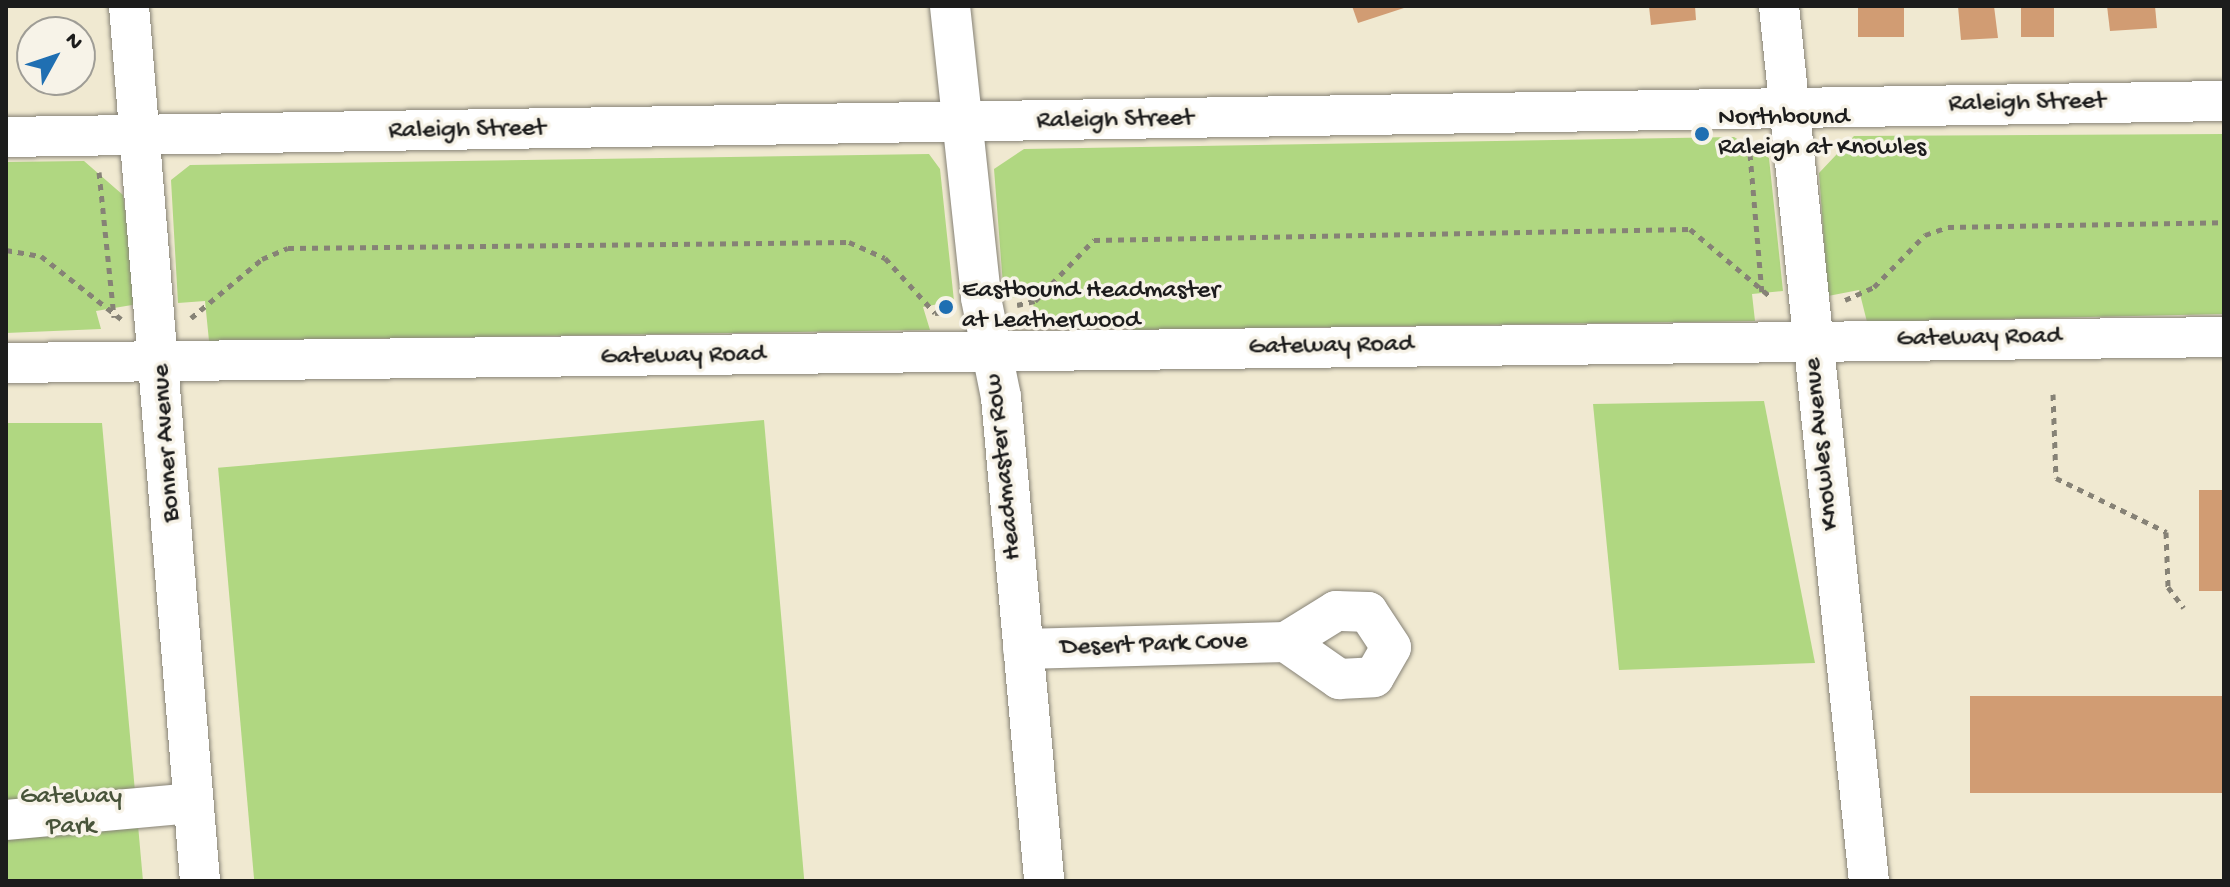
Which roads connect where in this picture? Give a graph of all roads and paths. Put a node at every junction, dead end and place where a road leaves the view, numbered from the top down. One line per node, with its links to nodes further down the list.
1 (129, 6): 10 (street, Bonner Avenue)
2 (950, 6): 7 (street, Headmaster Row)
3 (1779, 6): 5 (street, Knowles Avenue)
4 (2224, 101): 5 (street, Raleigh Street)
5 (1788, 108): 6 (street, Raleigh Street); 18 (street, Knowles Avenue)
6 (1747, 109): 7 (street, Raleigh Street); 14 (path)
7 (961, 123): 10 (street, Raleigh Street); 19 (street, Headmaster Row)
8 (95, 136): 9 (street, Raleigh Street); 10 (street, Raleigh Street); 12 (path)
9 (6, 137)
10 (141, 137): 21 (street, Bonner Avenue)
11 (2223, 222): 13 (path)
12 (6, 250)
13 (1865, 292)
14 (1027, 305)
15 (209, 306): 16 (path)
16 (935, 313)
17 (2224, 337): 18 (street, Gateway Road)
18 (1812, 341): 19 (street, Gateway Road); 30 (street, Knowles Avenue)
19 (991, 352): 21 (street, Gateway Road); 25 (street, Headmaster Row)
20 (6, 363): 21 (street, Gateway Road)
21 (162, 366): 26 (street, Bonner Avenue)
22 (2053, 394): 23 (path)
23 (2184, 608)
24 (1286, 642): 25 (street, Desert Park Cove)
25 (1023, 649): 29 (street, Headmaster Row)
26 (193, 803): 27 (street); 28 (street, Bonner Avenue)
27 (6, 820)
28 (200, 881)
29 (1044, 881)
30 (1869, 881)

